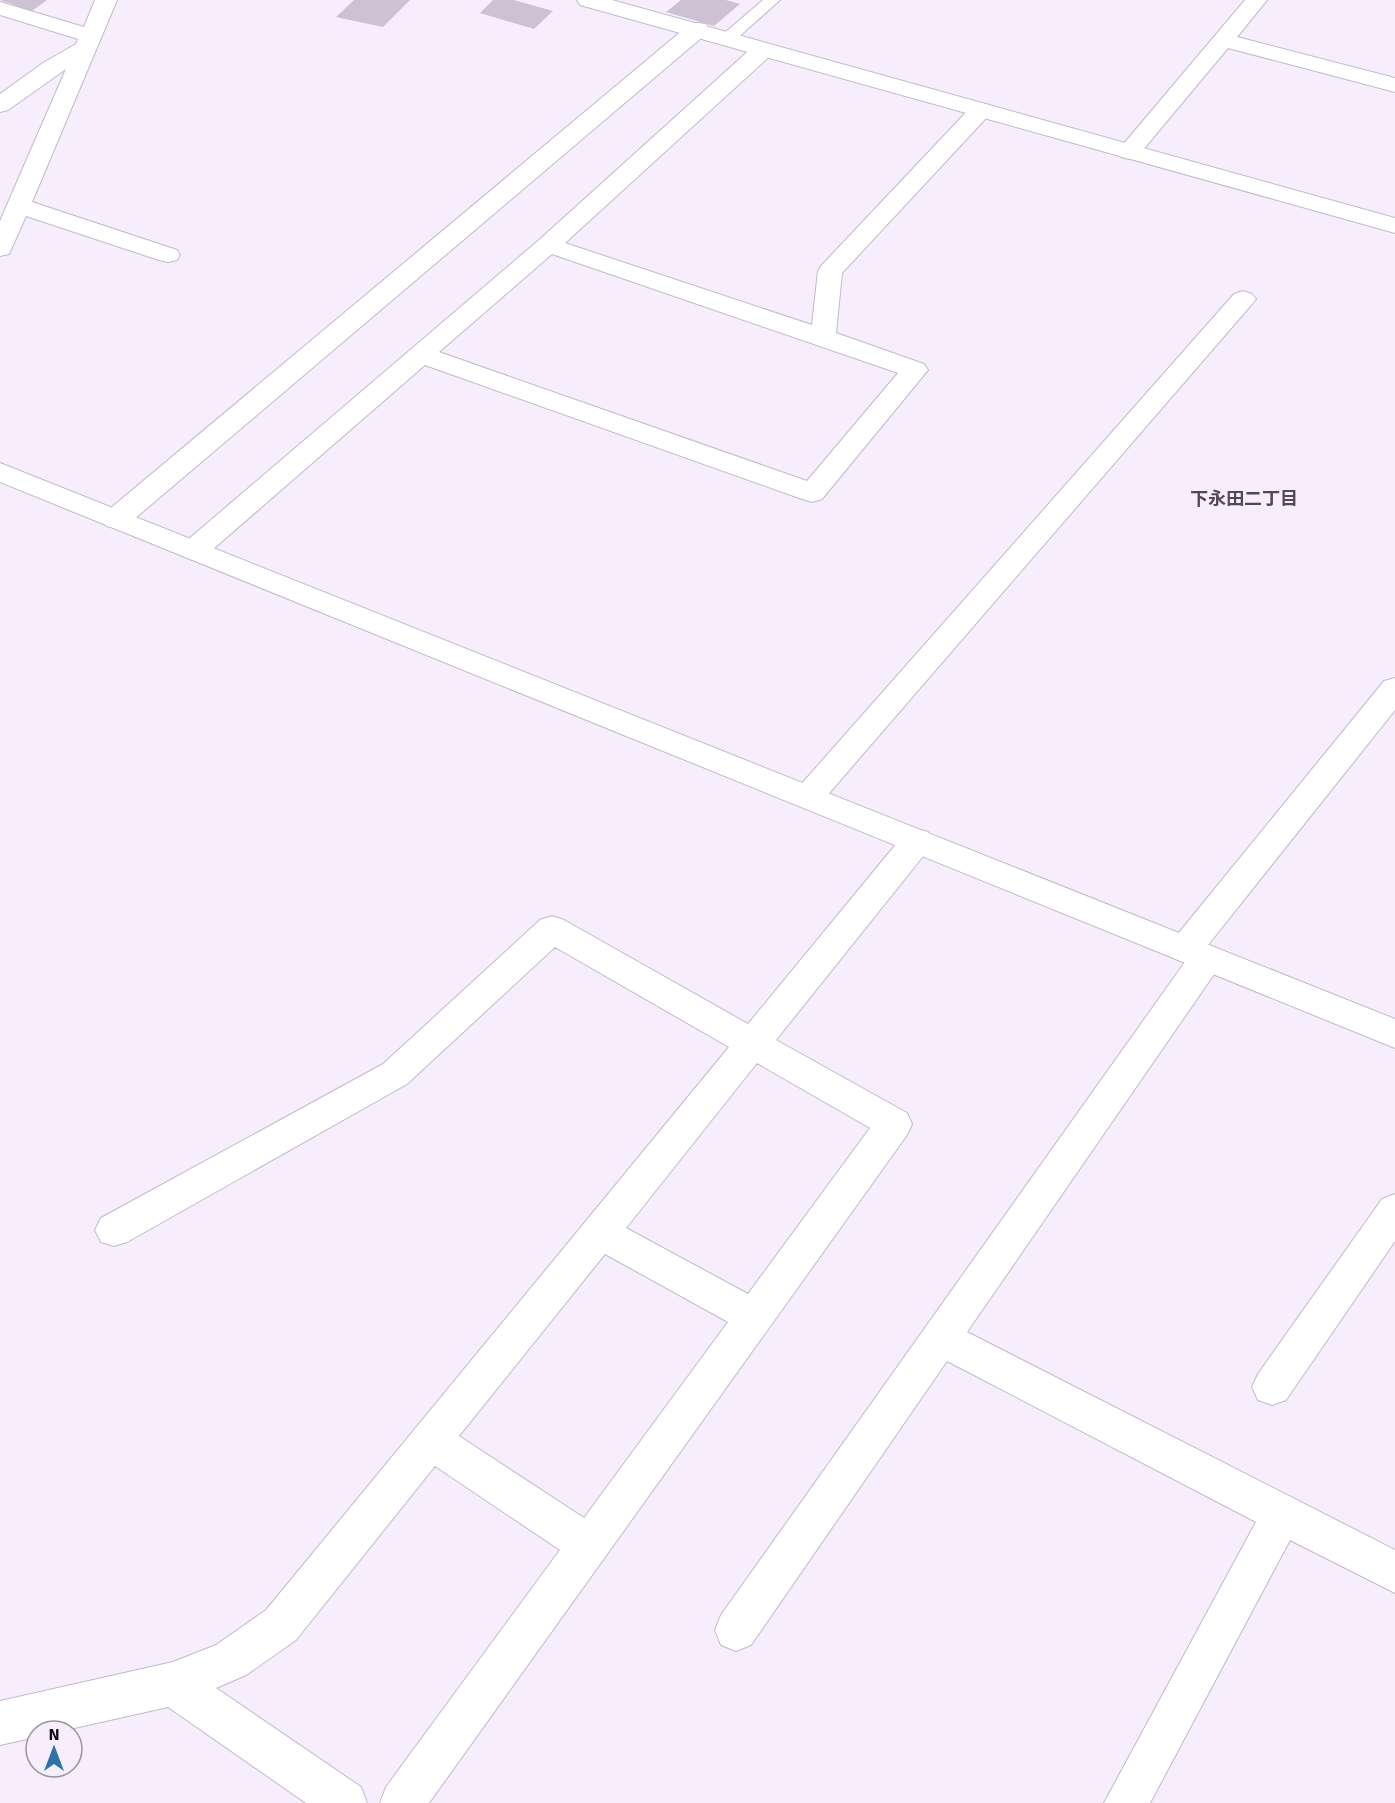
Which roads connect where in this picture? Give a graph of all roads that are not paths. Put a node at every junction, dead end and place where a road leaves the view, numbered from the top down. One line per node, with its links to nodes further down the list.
1 (106, 0): 9 (street)
2 (588, 0): 6 (street)
3 (772, 0): 7 (lane)
4 (1256, 0): 8 (street)
5 (0, 8): 9 (street)
6 (698, 29): 7 (street); 24 (street)
7 (727, 39): 10 (street)
8 (1223, 39): 11 (street); 14 (street)
9 (88, 42): 12 (street); 15 (street)
10 (764, 50): 13 (street); 17 (street)
11 (1395, 86)
12 (0, 105)
13 (981, 110): 14 (street); 21 (street)
14 (1129, 152): 16 (street)
15 (18, 205): 18 (street); 19 (street)
16 (1395, 226)
17 (548, 245): 21 (street); 22 (street)
18 (0, 249)
19 (168, 255)
20 (1243, 299): 27 (street)
21 (823, 337): 22 (street)
22 (420, 354): 25 (street)
23 (0, 472): 24 (street)
24 (116, 519): 25 (street)
25 (194, 550): 27 (street)
26 (1395, 689): 29 (street)
27 (808, 797): 28 (street)
28 (917, 841): 29 (street); 31 (street)
29 (1196, 953): 30 (street); 36 (street)
30 (1395, 1034)
31 (751, 1045): 33 (street); 34 (street); 35 (street)
32 (1395, 1210): 37 (street)
33 (114, 1230)
34 (599, 1232): 35 (street); 38 (street)
35 (754, 1317): 40 (street)
36 (940, 1338): 39 (street); 42 (street)
37 (1272, 1387)
38 (431, 1440): 40 (street); 43 (street)
39 (1282, 1514): 41 (street); 47 (street)
40 (589, 1545): 46 (street)
41 (1395, 1572)
42 (736, 1630)
43 (173, 1684): 44 (street); 45 (street)
44 (0, 1723)
45 (345, 1803)
46 (402, 1803)
47 (1126, 1803)

